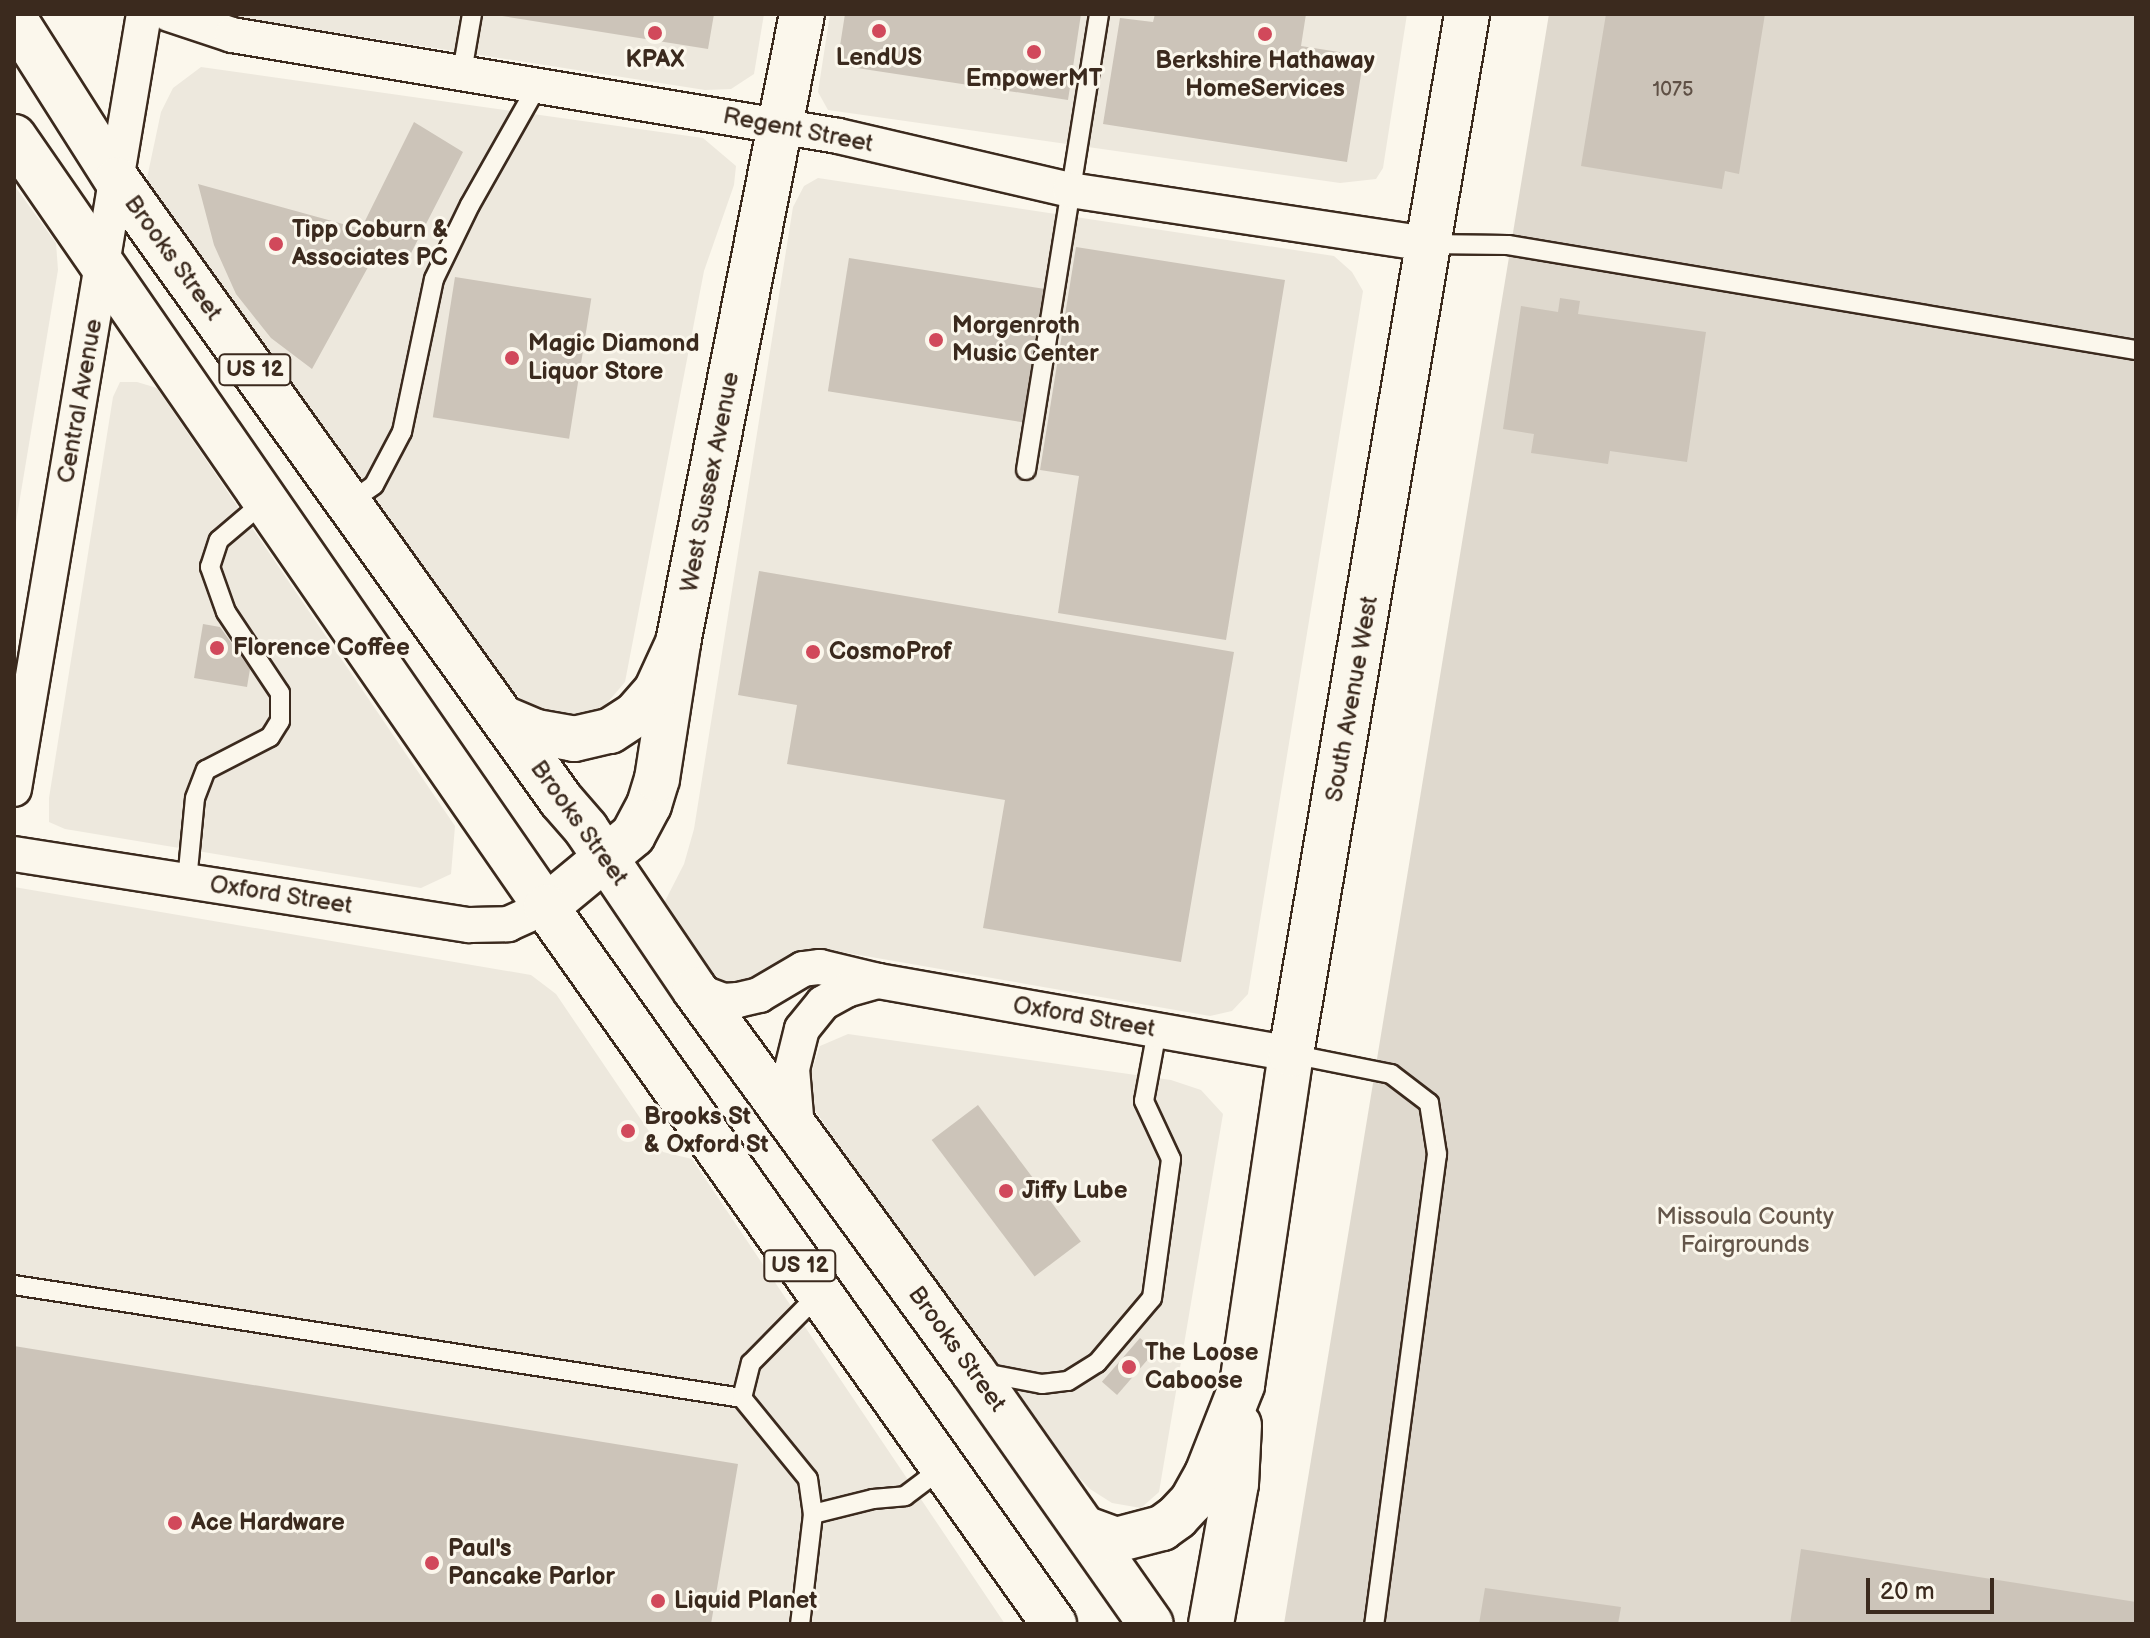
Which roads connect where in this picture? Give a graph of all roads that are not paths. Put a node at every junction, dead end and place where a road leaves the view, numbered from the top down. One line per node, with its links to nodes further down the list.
1 (144, 14): 12 (street, Central Avenue)
2 (169, 14): 8 (street, Regent Street)
3 (472, 14): 8 (lane)
4 (802, 14): 10 (main road, West Sussex Avenue)
5 (1099, 14): 13 (lane)
6 (1467, 14): 14 (main road, South Avenue West)
7 (14, 18): 12 (main road, Brooks Street / US 12)
8 (462, 72): 9 (street, Regent Street)
9 (538, 85): 10 (street, Regent Street); 19 (lane)
10 (782, 126): 13 (street, Regent Street); 20 (main road, West Sussex Avenue)
11 (14, 137): 15 (main road, US 12)
12 (117, 180): 15 (street, Central Avenue); 19 (main road, Brooks Street / US 12)
13 (1070, 190): 14 (street, Regent Street); 17 (lane)
14 (1427, 244): 16 (lane); 30 (main road, South Avenue West)
15 (103, 263): 18 (main road, US 12); 22 (street, Central Avenue)
16 (2136, 350)
17 (1026, 470)
18 (266, 500): 25 (lane); 26 (main road, US 12)
19 (350, 502): 21 (main road, Brooks Street / US 12)
20 (678, 643): 21 (main road); 24 (main road, West Sussex Avenue)
21 (503, 718): 24 (main road, Brooks Street / US 12)
22 (14, 789)
23 (14, 854): 25 (street, Oxford Street)
24 (606, 860): 26 (main road, West Sussex Avenue); 28 (main road, Brooks Street / US 12)
25 (187, 881): 26 (street, Oxford Street)
26 (546, 907): 33 (main road, US 12)
27 (878, 981): 28 (street, Oxford Street); 29 (street, Oxford Street); 31 (street, Oxford Street)
28 (695, 990): 31 (main road, Brooks Street / US 12)
29 (1157, 1031): 30 (street, Oxford Street); 34 (lane)
30 (1291, 1054): 35 (main road, South Avenue West); 44 (lane)
31 (797, 1128): 34 (main road, Brooks Street / US 12)
32 (14, 1285): 36 (lane)
33 (819, 1294): 36 (lane); 37 (main road, US 12)
34 (973, 1371): 39 (main road, Brooks Street / US 12)
35 (1242, 1385): 39 (main road); 43 (main road)
36 (742, 1398): 38 (lane)
37 (942, 1468): 38 (lane); 41 (main road, US 12)
38 (813, 1514): 40 (lane)
39 (1086, 1529): 42 (main road, Brooks Street / US 12)
40 (800, 1624)
41 (1054, 1624)
42 (1151, 1624)
43 (1211, 1624)
44 (1374, 1624)

